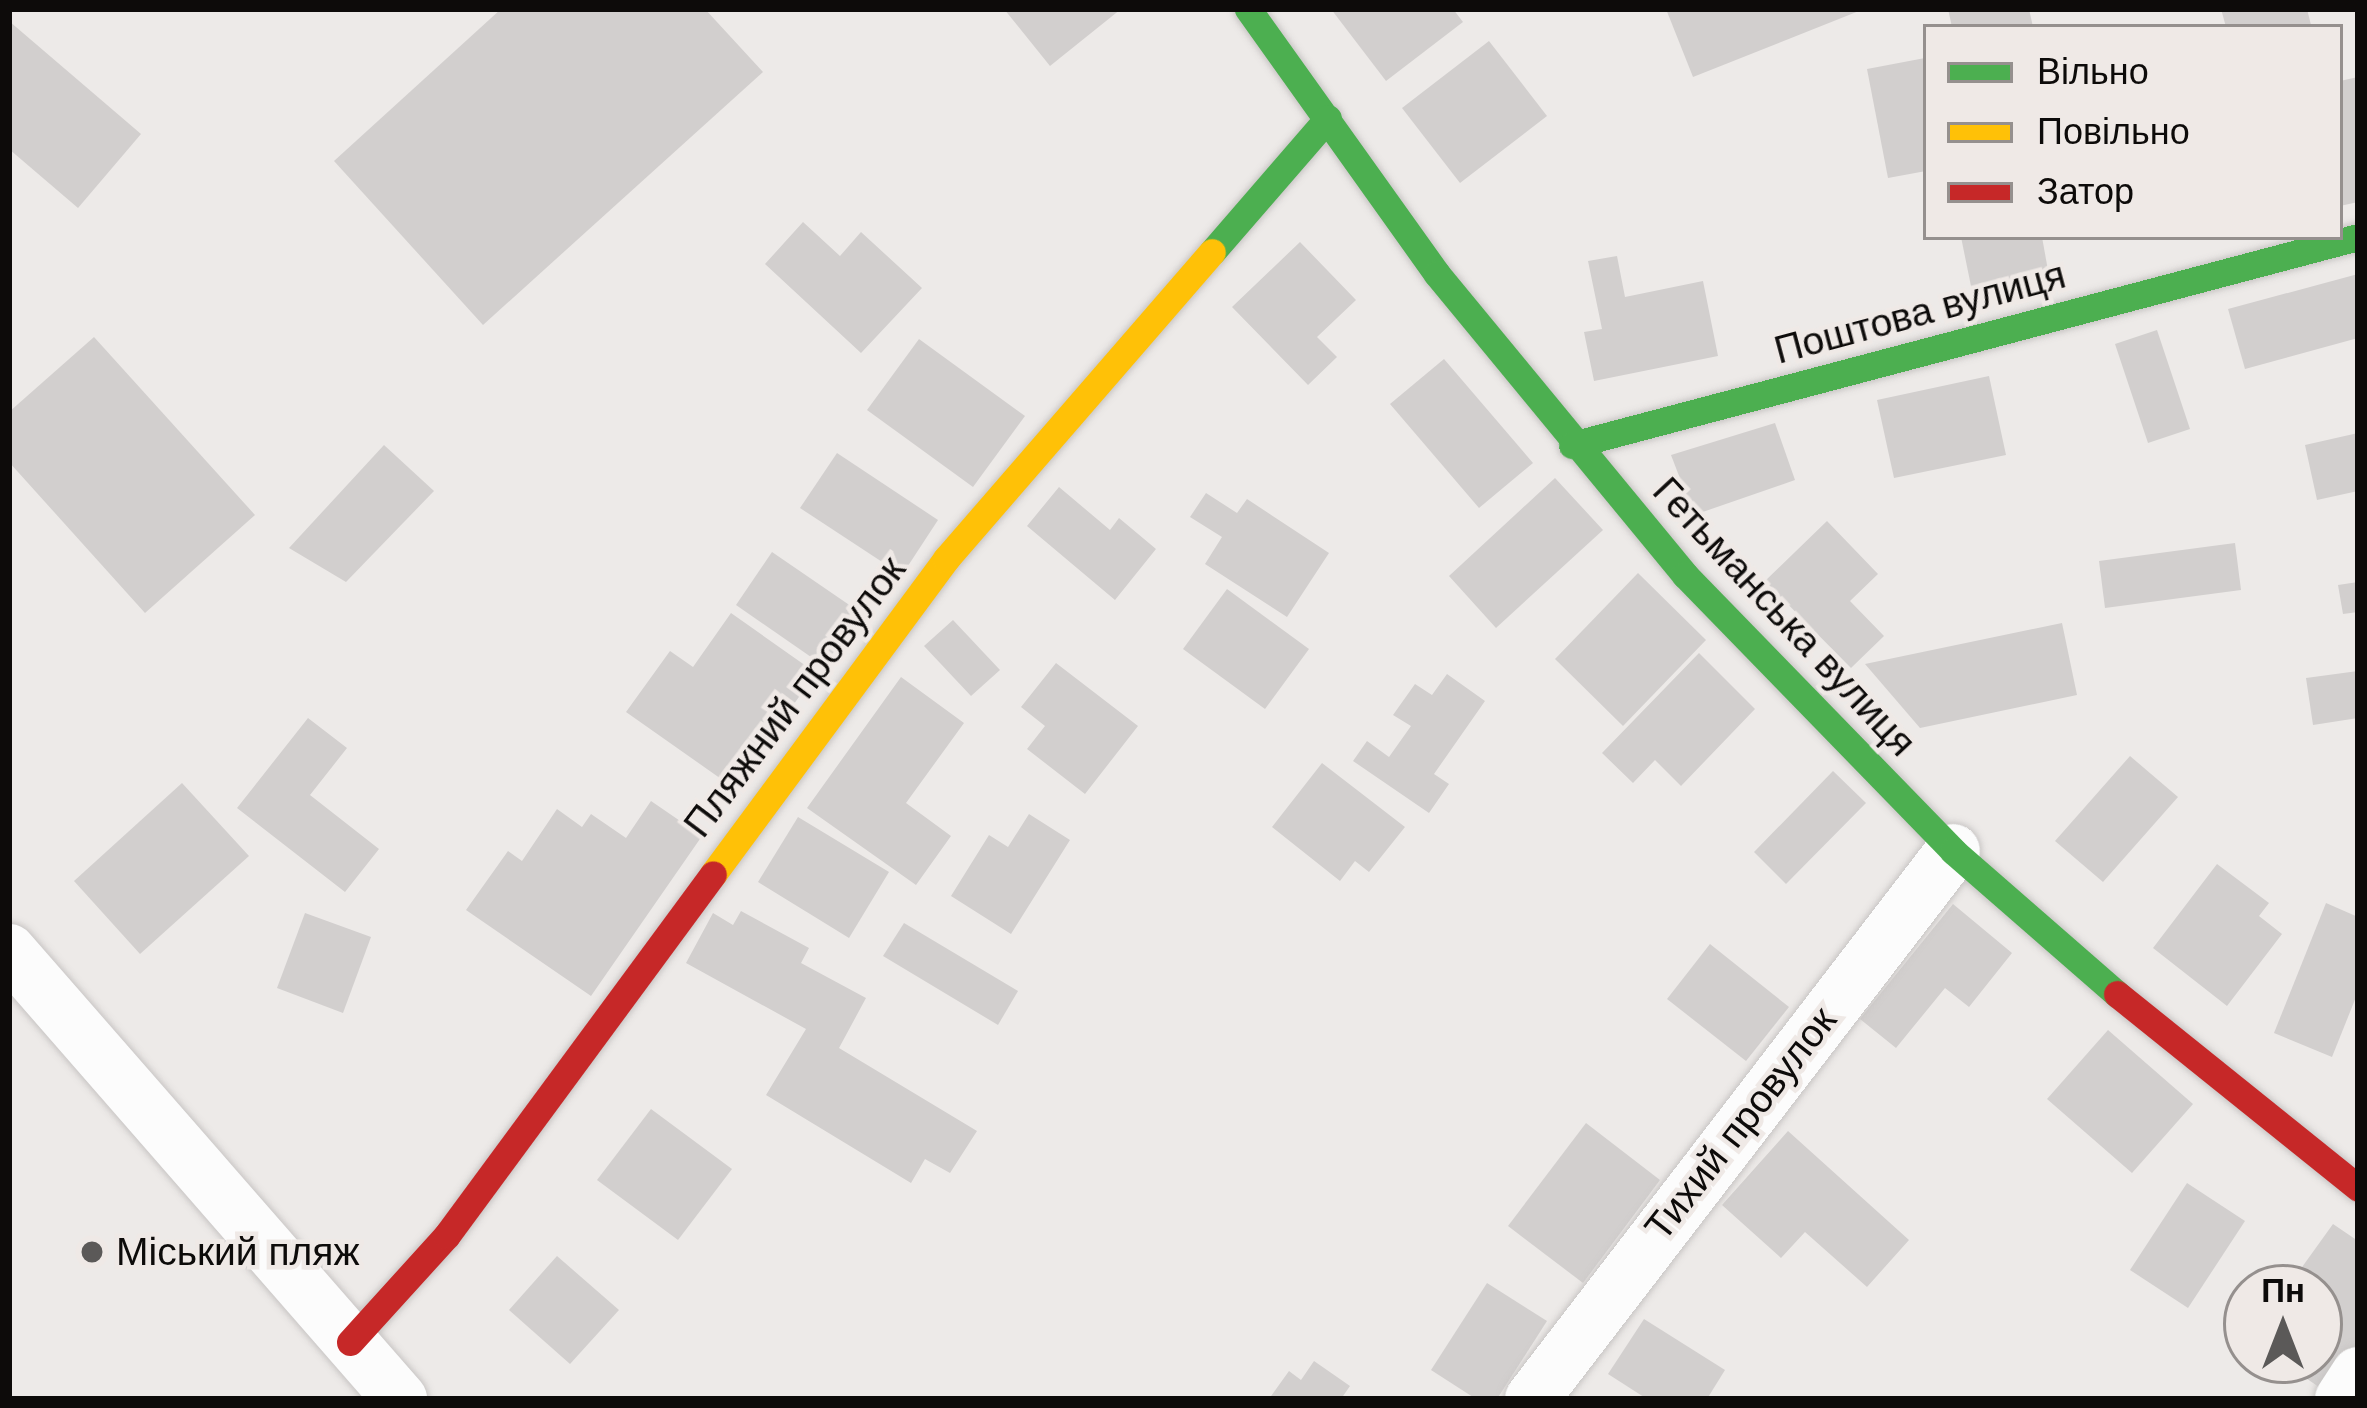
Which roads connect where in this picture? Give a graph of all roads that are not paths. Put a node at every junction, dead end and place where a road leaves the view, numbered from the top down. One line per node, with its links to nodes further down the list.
1 (1248, 9): 2 (street, Гетьманська вулиця)
2 (1328, 118): 4 (street, Гетьманська вулиця); 8 (street, Пляжний провулок)
3 (2358, 237): 4 (street, Поштова вулиця)
4 (1572, 446): 5 (street, Гетьманська вулиця)
5 (1953, 851): 7 (street, Гетьманська вулиця); 11 (street, Тихий провулок)
6 (9, 951): 8 (street)
7 (2358, 1187)
8 (350, 1342): 10 (street)
9 (2358, 1374): 12 (street)
10 (400, 1399)
11 (1532, 1399)
12 (2342, 1399)

